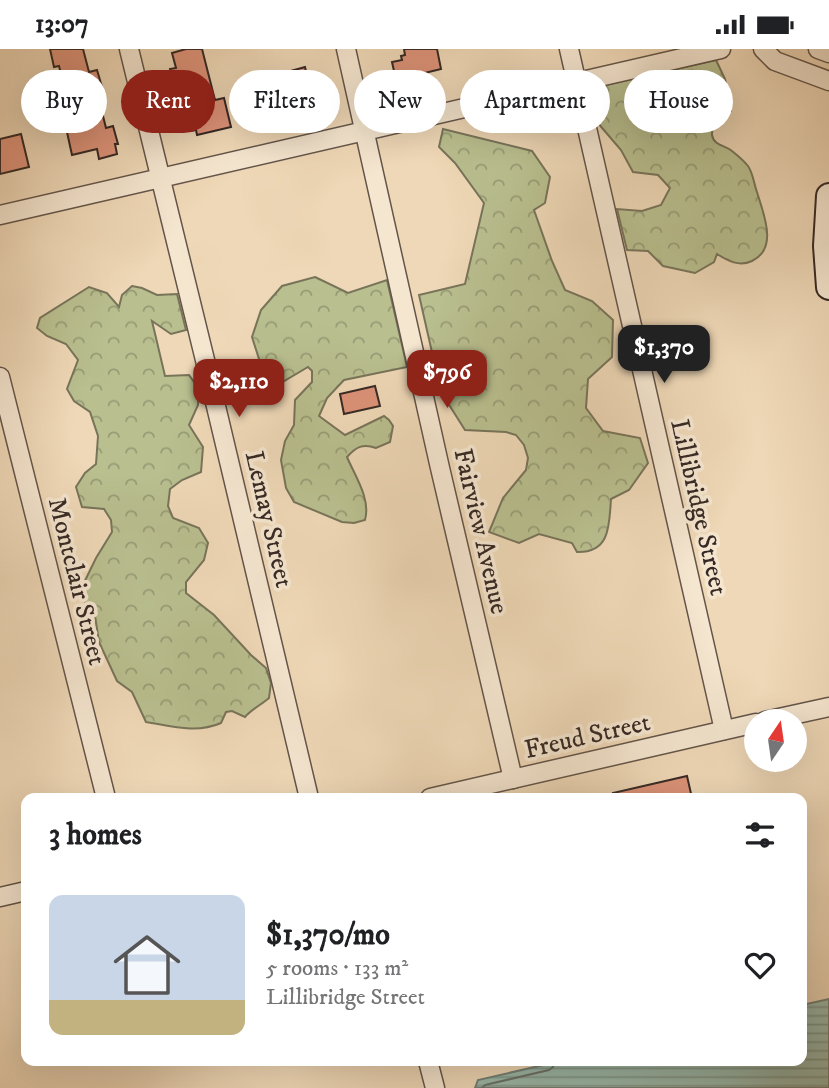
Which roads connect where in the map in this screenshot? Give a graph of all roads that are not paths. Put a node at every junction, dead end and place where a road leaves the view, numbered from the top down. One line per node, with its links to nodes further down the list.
1 (129, 49): 15 (street, Lemay Street)
2 (345, 49): 11 (street, Fairview Avenue)
3 (569, 49): 8 (street, Lillibridge Street)
4 (721, 49): 9 (street)
5 (763, 49): 10 (street)
6 (818, 49): 7 (street)
7 (829, 53)
8 (573, 70)
9 (610, 74)
10 (829, 81)
11 (354, 86)
12 (356, 133): 15 (street)
13 (365, 133): 24 (street, Fairview Avenue)
14 (588, 133): 23 (street, Lillibridge Street)
15 (160, 178): 17 (street); 26 (street, Lemay Street)
16 (829, 196): 18 (street)
17 (0, 215)
18 (829, 287)
19 (0, 377): 25 (street, Montclair Street)
20 (829, 707): 21 (street)
21 (807, 712)
22 (744, 726): 23 (street, Freud Street)
23 (724, 730): 24 (street, Freud Street)
24 (513, 779): 27 (street, Freud Street)
25 (105, 793)
26 (308, 793)
27 (452, 793)
28 (21, 892): 29 (street)
29 (0, 897)
30 (429, 1066): 31 (street)
31 (435, 1088)

